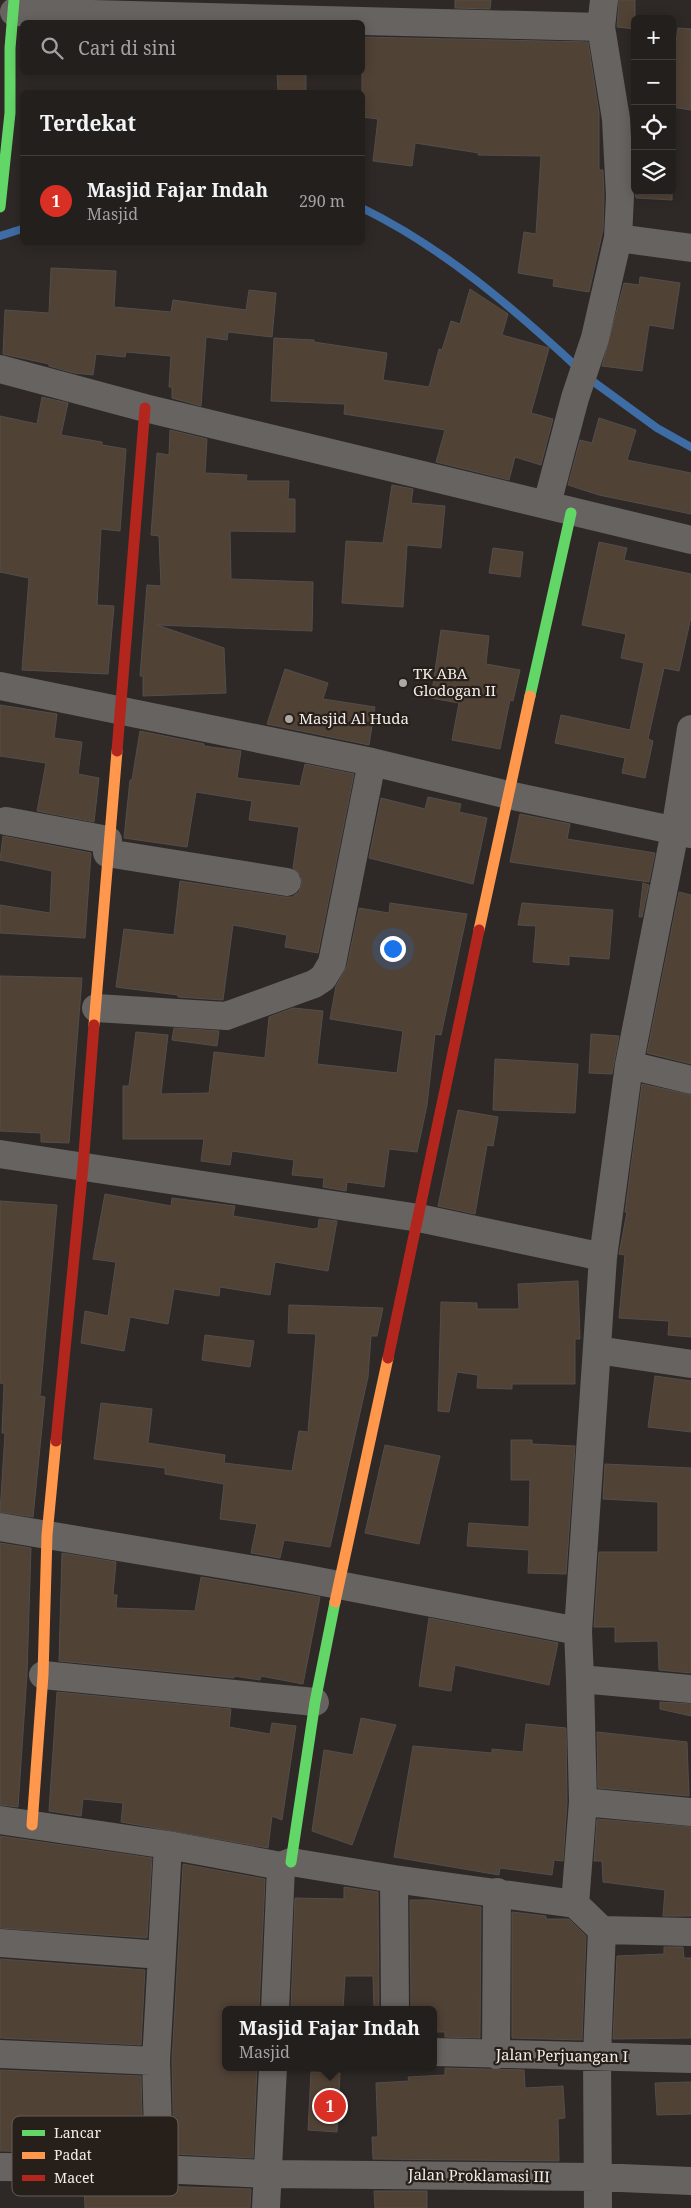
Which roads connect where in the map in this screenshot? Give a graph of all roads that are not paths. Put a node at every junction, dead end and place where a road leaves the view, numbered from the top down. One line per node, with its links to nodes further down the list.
1 (604, 0): 3 (street)
2 (14, 6): 3 (street); 4 (street)
3 (601, 27): 6 (street)
4 (5, 113): 5 (street)
5 (0, 205)
6 (618, 238): 7 (street); 10 (street)
7 (691, 248)
8 (0, 369): 9 (street)
9 (145, 408): 10 (street); 13 (street)
10 (559, 508): 11 (street); 16 (street)
11 (691, 540)
12 (0, 686): 13 (street)
13 (121, 712): 15 (street); 19 (street)
14 (691, 729): 18 (street)
15 (372, 762): 16 (street); 21 (street)
16 (508, 795): 18 (street); 26 (street)
17 (6, 821): 19 (street)
18 (683, 833): 22 (street)
19 (107, 847): 20 (street); 21 (street)
20 (287, 882)
21 (96, 1008): 25 (street)
22 (629, 1065): 23 (street); 27 (street)
23 (691, 1080)
24 (0, 1154): 25 (street)
25 (83, 1166): 26 (street); 31 (street)
26 (419, 1218): 27 (street); 32 (street)
27 (603, 1257): 28 (street)
28 (597, 1350): 29 (street); 33 (street)
29 (691, 1364)
30 (0, 1527): 31 (street)
31 (47, 1535): 32 (street); 34 (street)
32 (338, 1586): 33 (street); 37 (street)
33 (578, 1630): 35 (street)
34 (42, 1675): 37 (street); 41 (street)
35 (580, 1679): 36 (street); 38 (street)
36 (691, 1689)
37 (315, 1702): 43 (street)
38 (583, 1802): 39 (street); 46 (street)
39 (691, 1812)
40 (0, 1820): 41 (street)
41 (32, 1825): 42 (street)
42 (168, 1845): 43 (street); 50 (street)
43 (286, 1864): 44 (street); 51 (street)
44 (394, 1879): 45 (street); 52 (street)
45 (497, 1892): 46 (street); 55 (street)
46 (575, 1904): 47 (street)
47 (602, 1930): 48 (street); 56 (street)
48 (691, 1932)
49 (0, 1943): 50 (street)
50 (161, 1955): 58 (street)
51 (275, 2006)
52 (395, 2006)
53 (437, 2052): 55 (street, Jalan Perjuangan I)
54 (0, 2054): 58 (street)
55 (496, 2055): 56 (street, Jalan Perjuangan I)
56 (597, 2056): 57 (street, Jalan Perjuangan I); 63 (street)
57 (691, 2059)
58 (156, 2061): 60 (street)
59 (273, 2071): 62 (street)
60 (158, 2116)
61 (178, 2170): 62 (street, Jalan Proklamasi III)
62 (268, 2174): 63 (street, Jalan Proklamasi III); 65 (street)
63 (598, 2177): 64 (street, Jalan Proklamasi III); 66 (street)
64 (691, 2181)
65 (266, 2208)
66 (598, 2208)

